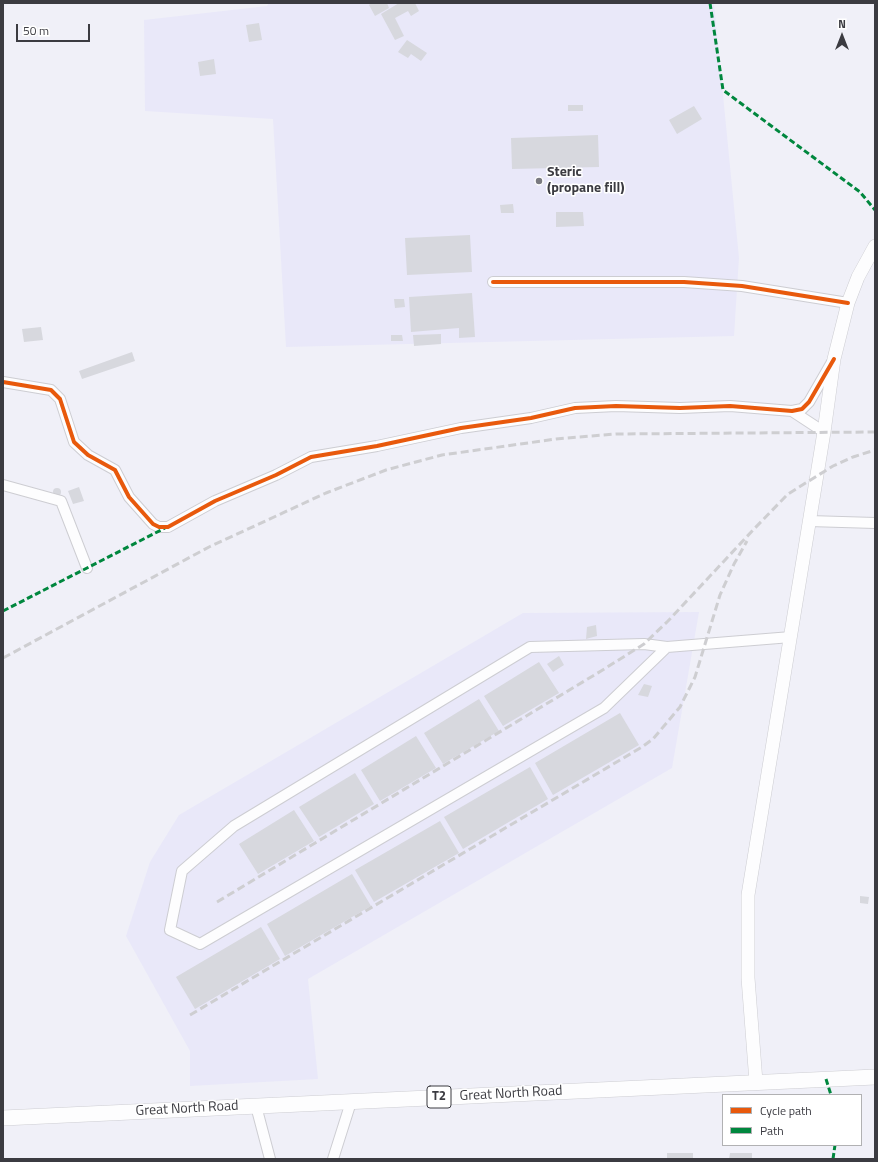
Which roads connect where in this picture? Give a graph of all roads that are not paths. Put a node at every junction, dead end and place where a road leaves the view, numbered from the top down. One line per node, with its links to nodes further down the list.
1 (873, 250): 3 (main road)
2 (494, 282): 3 (street)
3 (848, 303): 4 (main road)
4 (834, 358): 6 (street); 7 (main road)
5 (3, 382): 6 (street)
6 (792, 412): 7 (street)
7 (824, 432): 9 (main road)
8 (3, 485): 11 (street)
9 (809, 521): 10 (street); 12 (main road)
10 (875, 523)
11 (87, 568)
12 (791, 637): 13 (street); 15 (main road)
13 (667, 647): 13 (street)
14 (875, 1077): 15 (highway, Great North Road / T2)
15 (756, 1082): 16 (highway, Great North Road / T2)
16 (351, 1102): 17 (highway, Great North Road / T2); 20 (street)
17 (256, 1106): 18 (highway, Great North Road / T2); 19 (street)
18 (3, 1118)
19 (270, 1159)
20 (333, 1159)

